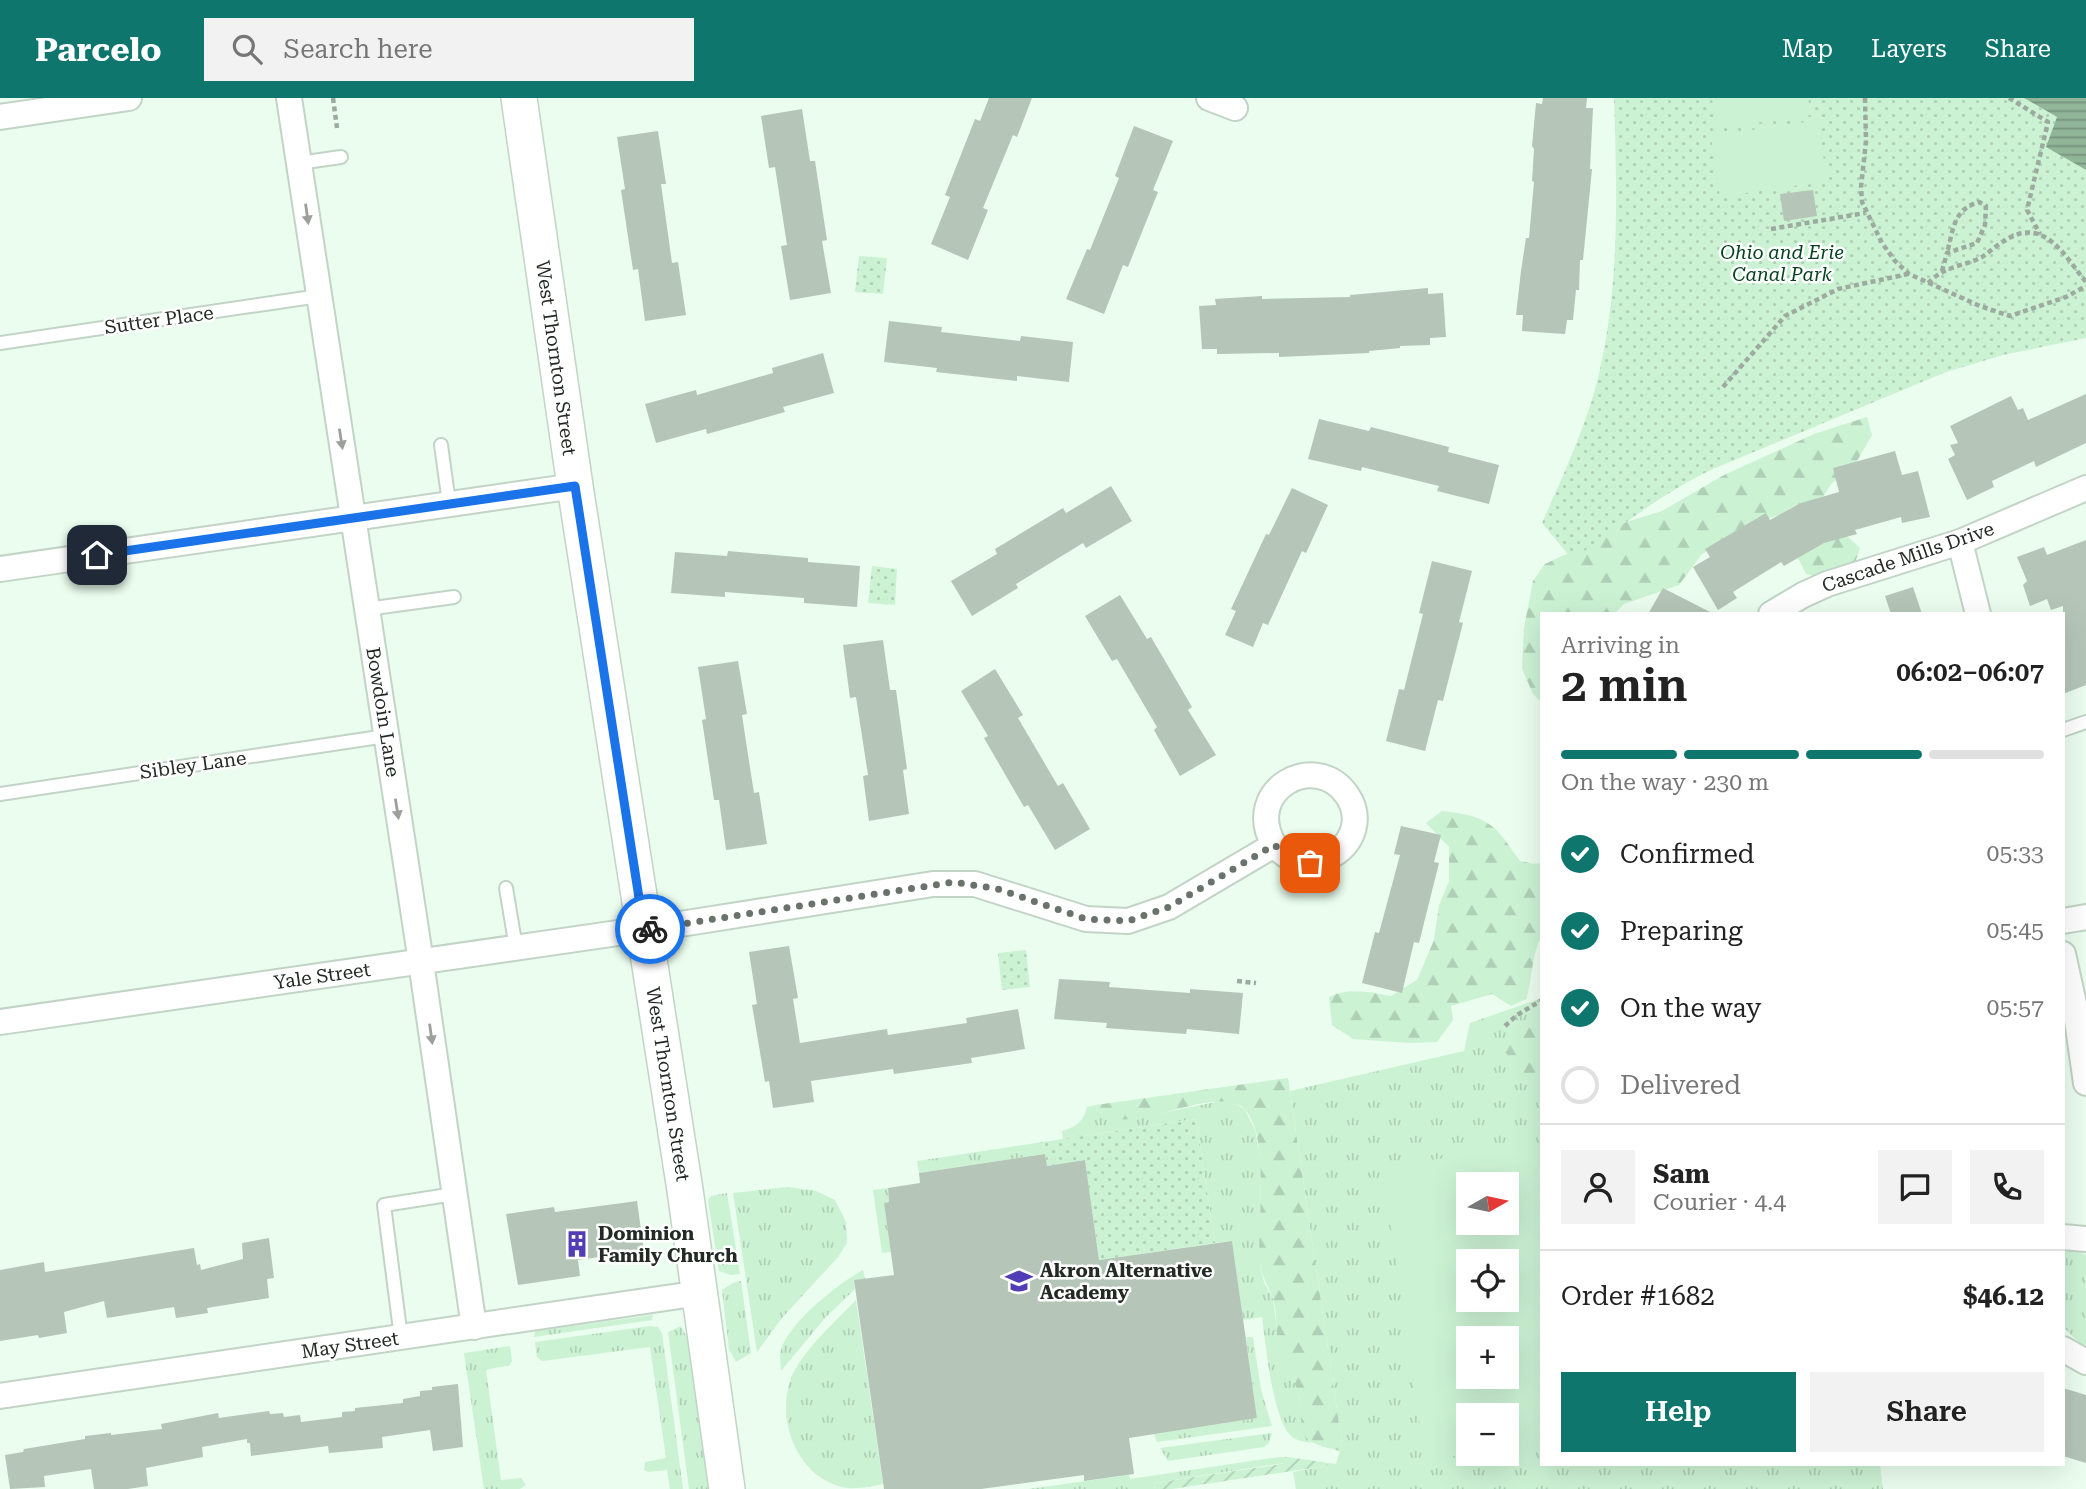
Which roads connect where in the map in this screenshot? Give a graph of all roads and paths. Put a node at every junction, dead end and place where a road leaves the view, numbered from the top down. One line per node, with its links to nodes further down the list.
1 (129, 98): 9 (street)
2 (289, 98): 12 (street, Bowdoin Lane)
3 (333, 98): 10 (path)
4 (519, 98): 25 (main road, West Thornton Street)
5 (1209, 98): 8 (street)
6 (1865, 98): 13 (path)
7 (2008, 98): 15 (path)
8 (1235, 108)
9 (0, 117)
10 (337, 128)
11 (341, 157): 12 (lane)
12 (299, 163): 21 (street, Bowdoin Lane, one-way to 21)
13 (1866, 213): 14 (path); 18 (path)
14 (1771, 229)
15 (2040, 234): 17 (path); 20 (path)
16 (1947, 253): 16 (path); 17 (path)
17 (1942, 272): 19 (path)
18 (1909, 274): 19 (path); 23 (path)
19 (1928, 283): 20 (path)
20 (2086, 284)
21 (319, 296): 22 (lane, Sutter Place); 28 (street, Bowdoin Lane, one-way to 28)
22 (0, 343)
23 (1723, 387)
24 (441, 445): 27 (lane)
25 (575, 486): 27 (street); 43 (main road, West Thornton Street)
26 (2086, 488): 29 (street, Cascade Mills Drive)
27 (449, 503): 28 (street)
28 (353, 518): 30 (street); 32 (street, Bowdoin Lane)
29 (1960, 542): 33 (street, Cascade Mills Drive); 34 (street)
30 (0, 569)
31 (454, 597): 32 (lane)
32 (367, 609): 37 (street, Bowdoin Lane)
33 (1774, 612)
34 (1978, 612)
35 (2086, 722): 36 (lane)
36 (2065, 729)
37 (386, 736): 38 (lane, Sibley Lane); 45 (street, Bowdoin Lane, one-way to 45)
38 (0, 794)
39 (1274, 845): 43 (street, Yale Street)
40 (506, 888): 44 (lane)
41 (2086, 917): 42 (street)
42 (2065, 921)
43 (644, 930): 44 (street, Yale Street); 56 (main road, West Thornton Street)
44 (516, 948): 45 (street, Yale Street)
45 (421, 962): 51 (street, Yale Street); 55 (street, Bowdoin Lane, one-way to 55)
46 (2065, 971): 50 (street)
47 (1237, 981): 48 (path)
48 (1256, 983)
49 (1540, 1001): 52 (path)
50 (2070, 1014): 53 (street)
51 (0, 1023)
52 (1505, 1026)
53 (2086, 1077): 54 (street)
54 (2086, 1083)
55 (454, 1194): 57 (street, Bowdoin Lane); 58 (lane)
56 (700, 1293): 57 (street, May Street); 62 (main road, West Thornton Street)
57 (474, 1327): 58 (street, May Street)
58 (401, 1338): 61 (street, May Street)
59 (2065, 1350): 60 (street)
60 (2086, 1362)
61 (0, 1396)
62 (727, 1489)

